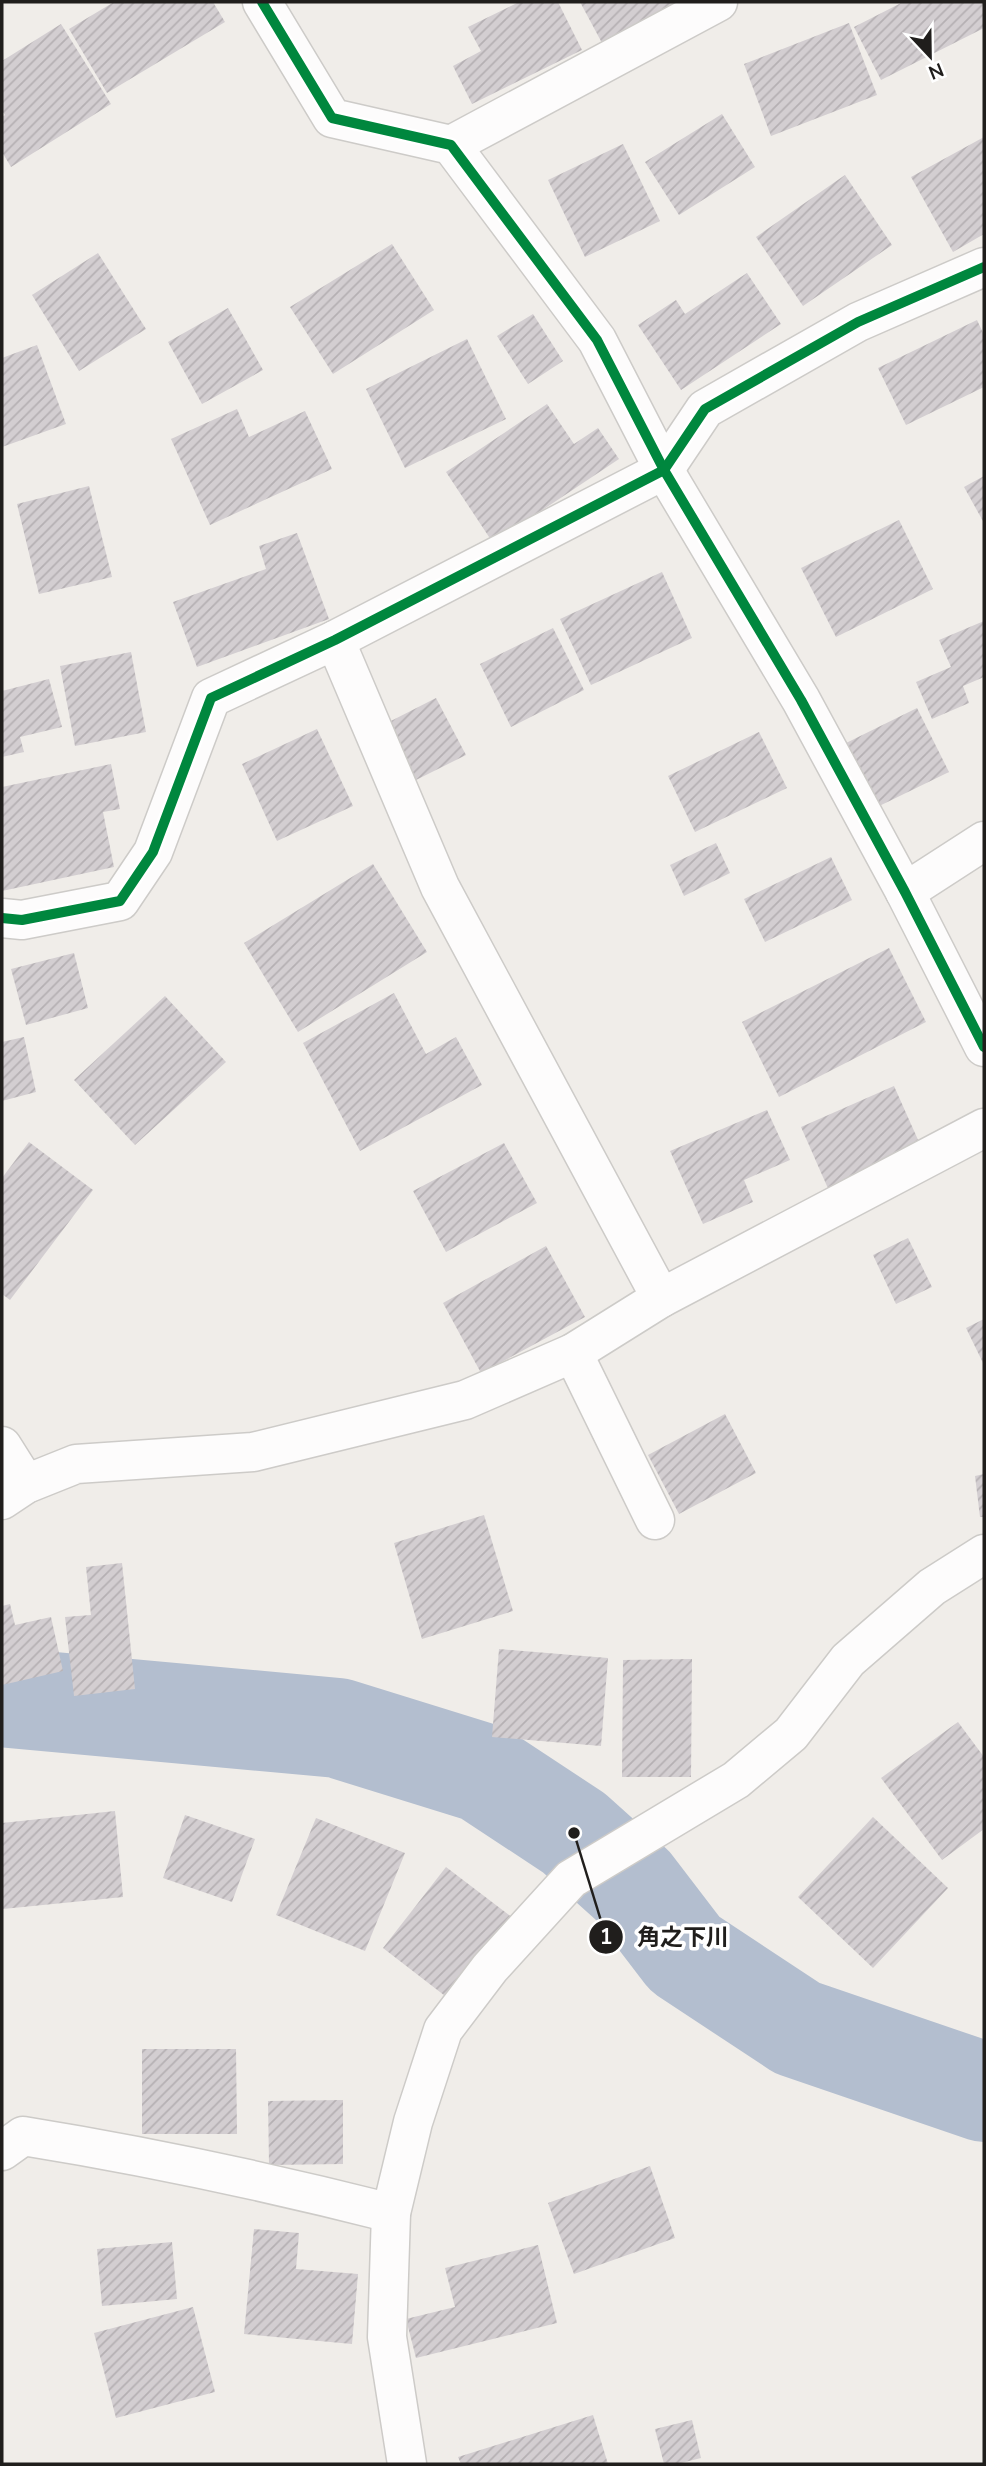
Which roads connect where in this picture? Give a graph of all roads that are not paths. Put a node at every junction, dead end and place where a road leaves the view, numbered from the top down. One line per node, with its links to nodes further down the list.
1 (262, 2): 3 (street)
2 (718, 2): 3 (street)
3 (451, 145): 5 (street)
4 (984, 267): 5 (street)
5 (664, 471): 6 (street); 8 (street)
6 (335, 640): 9 (street); 12 (street)
7 (984, 841): 8 (street)
8 (905, 892): 10 (street)
9 (2, 918)
10 (984, 1047)
11 (984, 1128): 12 (street)
12 (661, 1298): 13 (street)
13 (573, 1353): 15 (street); 16 (street)
14 (2, 1446): 15 (street)
15 (14, 1492)
16 (655, 1520)
17 (984, 1553): 19 (street)
18 (2, 2151): 19 (street)
19 (391, 2213): 20 (street)
20 (407, 2464)

